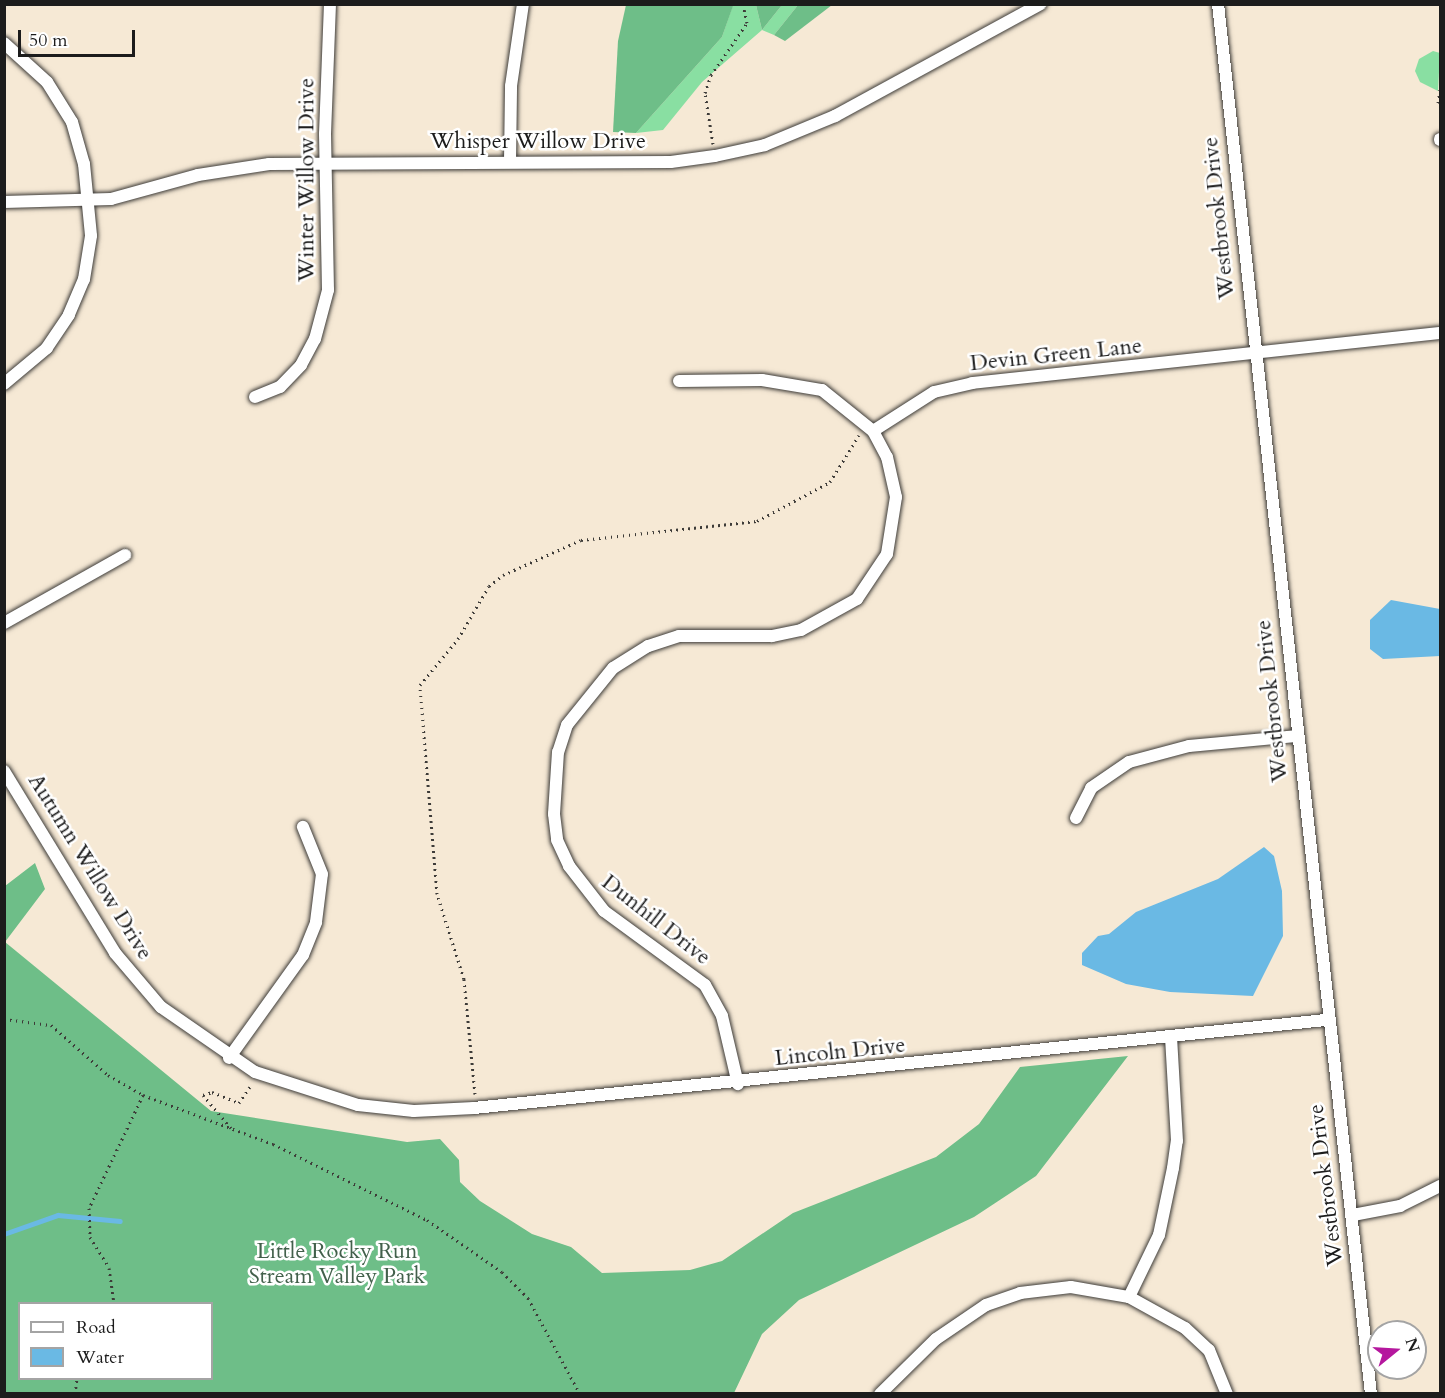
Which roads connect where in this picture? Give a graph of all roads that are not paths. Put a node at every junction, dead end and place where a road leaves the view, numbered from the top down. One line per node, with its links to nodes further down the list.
1 (330, 4): 7 (street, Winter Willow Drive)
2 (523, 4): 6 (street)
3 (1040, 4): 6 (street, Whisper Willow Drive)
4 (1218, 4): 11 (street, Westbrook Drive)
5 (4, 43): 8 (street)
6 (510, 161): 7 (street, Whisper Willow Drive)
7 (325, 163): 8 (street, Whisper Willow Drive); 14 (street, Winter Willow Drive)
8 (89, 201): 9 (street, Whisper Willow Drive); 13 (street)
9 (4, 202)
10 (1440, 333): 11 (street, Devin Green Lane)
11 (1255, 356): 15 (street, Devin Green Lane); 18 (street, Westbrook Drive)
12 (679, 381): 15 (street, Dunhill Drive)
13 (4, 384)
14 (255, 398)
15 (871, 428): 25 (street, Dunhill Drive)
16 (125, 555): 17 (street)
17 (4, 622)
18 (1296, 735): 20 (street); 22 (street, Westbrook Drive)
19 (4, 771): 24 (street, Autumn Willow Drive)
20 (1076, 818)
21 (303, 827): 24 (street)
22 (1326, 1020): 23 (street, Lincoln Drive); 28 (street, Westbrook Drive)
23 (1171, 1037): 25 (street, Lincoln Drive); 29 (street)
24 (230, 1058): 26 (street, Autumn Willow Drive)
25 (738, 1084): 26 (street, Lincoln Drive)
26 (357, 1105)
27 (1440, 1186): 28 (street)
28 (1353, 1215): 32 (street, Westbrook Drive)
29 (1129, 1297): 30 (street); 31 (street)
30 (880, 1394)
31 (1227, 1394)
32 (1371, 1394)

